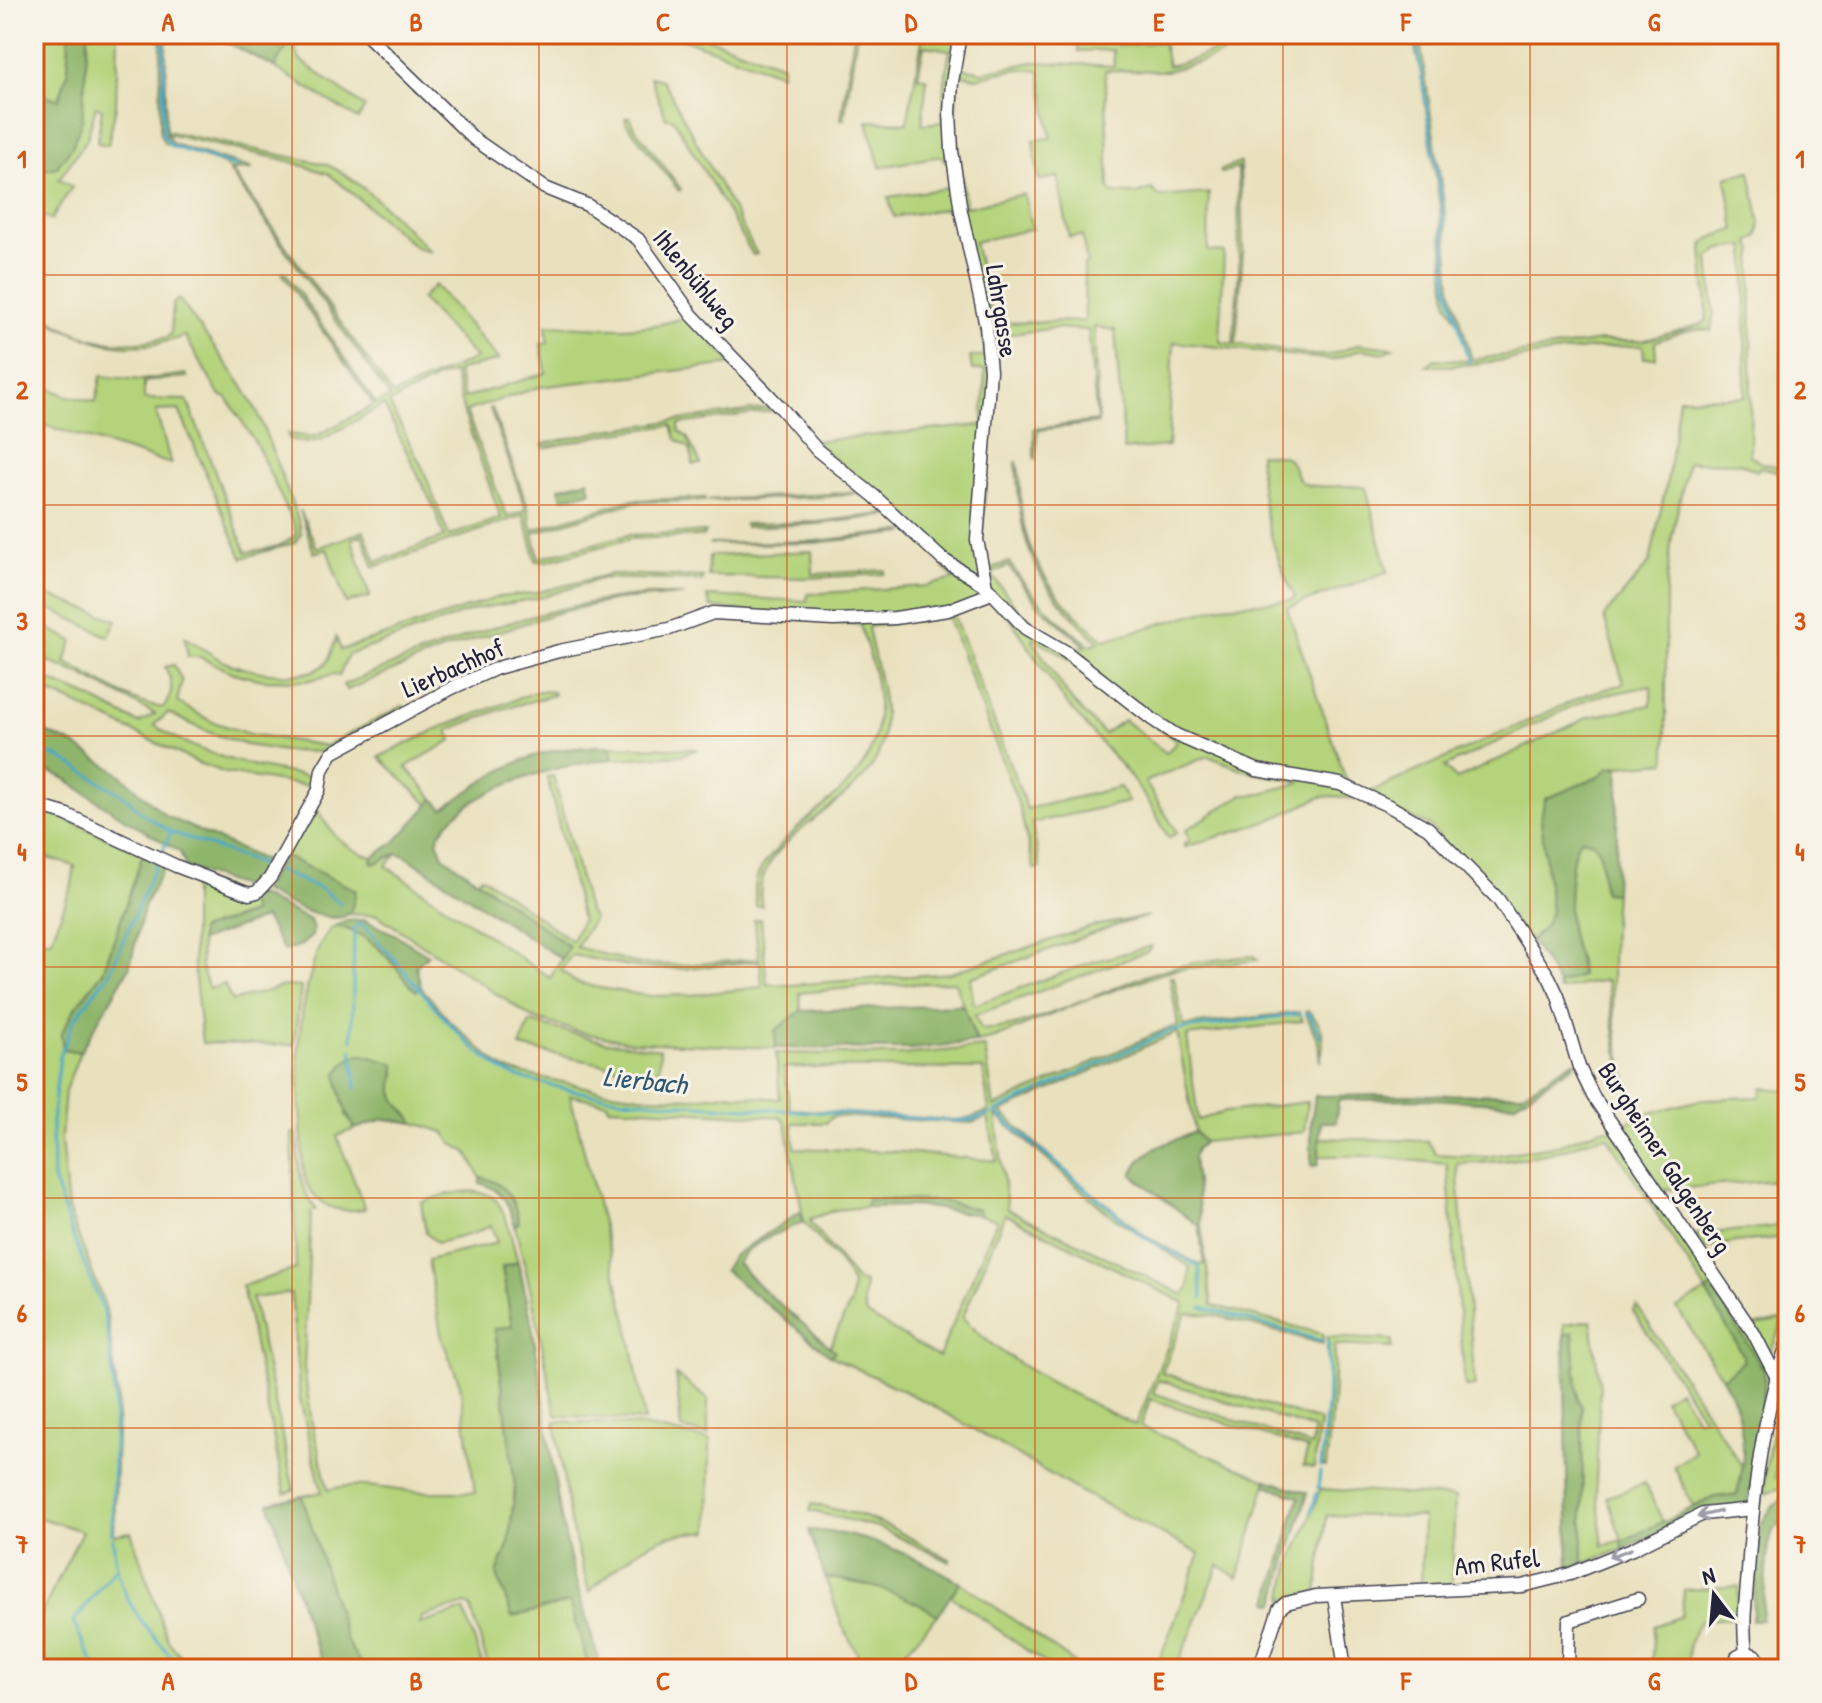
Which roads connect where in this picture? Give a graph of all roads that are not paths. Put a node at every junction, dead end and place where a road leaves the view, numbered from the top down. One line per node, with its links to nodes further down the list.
1 (366, 34): 3 (street, Ihlenbühlweg)
2 (960, 34): 3 (street, Lahrgasse)
3 (977, 575): 4 (street, Lahrgasse)
4 (989, 589): 5 (street, Lierbachhof); 7 (street, Burgheimer Galgenberg)
5 (34, 805)
6 (1788, 1342): 7 (street)
7 (1776, 1376): 8 (street)
8 (1753, 1509): 9 (street, Am Rufel, one-way to 9); 11 (street)
9 (1334, 1596): 12 (street, Am Rufel); 13 (street)
10 (1638, 1599): 14 (street)
11 (1746, 1652): 15 (street); 16 (street)
12 (1259, 1669)
13 (1345, 1669)
14 (1568, 1669)
15 (1736, 1669)
16 (1758, 1669)

